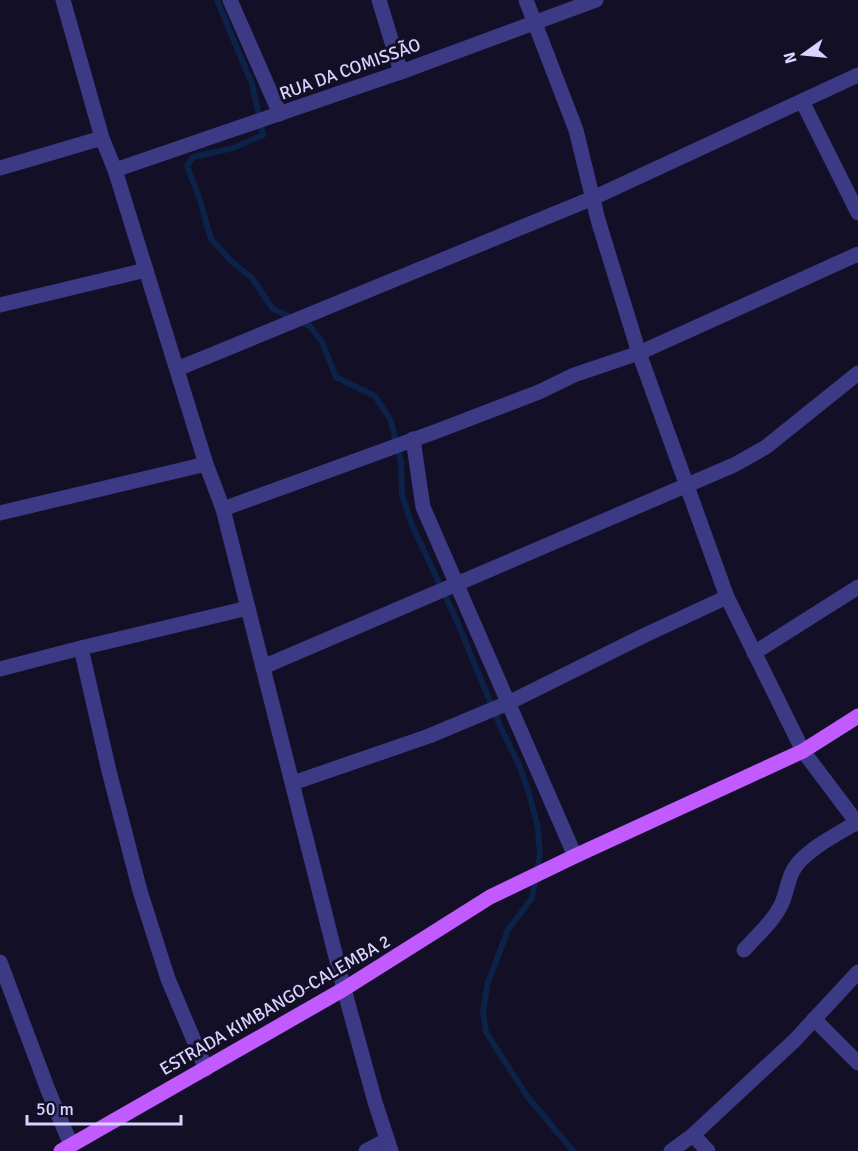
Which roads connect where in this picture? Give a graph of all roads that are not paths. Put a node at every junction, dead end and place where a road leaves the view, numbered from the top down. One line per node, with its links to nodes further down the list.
1 (63, 0): 11 (street)
2 (230, 0): 10 (street)
3 (379, 0): 7 (street)
4 (526, 0): 6 (street)
5 (596, 0): 6 (street, RUA DA COMISSÃO)
6 (535, 23): 7 (street, RUA DA COMISSÃO); 14 (street)
7 (401, 72): 10 (street, RUA DA COMISSÃO)
8 (858, 75): 9 (street)
9 (802, 101): 14 (street); 15 (street)
10 (280, 114): 13 (street, RUA DA COMISSÃO)
11 (102, 138): 12 (street); 13 (street)
12 (0, 168)
13 (115, 170): 17 (street)
14 (593, 198): 19 (street); 20 (street)
15 (858, 213)
16 (858, 254): 19 (street)
17 (146, 270): 18 (street); 20 (street)
18 (0, 305)
19 (639, 353): 22 (street); 24 (street)
20 (177, 369): 23 (street)
21 (858, 373): 24 (street)
22 (413, 439): 25 (street); 27 (street)
23 (207, 464): 25 (street); 26 (street)
24 (686, 486): 27 (street); 29 (street)
25 (223, 509): 30 (street)
26 (0, 513)
27 (457, 584): 33 (street); 35 (street)
28 (858, 587): 32 (street)
29 (727, 597): 32 (street); 35 (street)
30 (248, 608): 31 (street); 33 (street)
31 (81, 648): 34 (street); 47 (street)
32 (754, 653): 37 (street)
33 (263, 667): 38 (street)
34 (0, 669)
35 (508, 703): 38 (street); 40 (street)
36 (858, 716): 37 (main road)
37 (803, 751): 39 (street); 40 (main road)
38 (293, 783): 44 (street)
39 (857, 823): 41 (street)
40 (575, 856): 44 (main road, ESTRADA KIMBANGO-CALEMBA 2)
41 (744, 950)
42 (0, 962): 50 (street)
43 (858, 972): 45 (street)
44 (344, 989): 47 (main road, ESTRADA KIMBANGO-CALEMBA 2); 49 (street)
45 (814, 1019): 46 (street); 48 (street)
46 (858, 1064)
47 (206, 1069): 50 (main road, ESTRADA KIMBANGO-CALEMBA 2)
48 (693, 1135): 52 (street); 53 (street)
49 (389, 1146): 51 (street)
50 (66, 1148)
51 (366, 1151)
52 (671, 1151)
53 (708, 1151)

